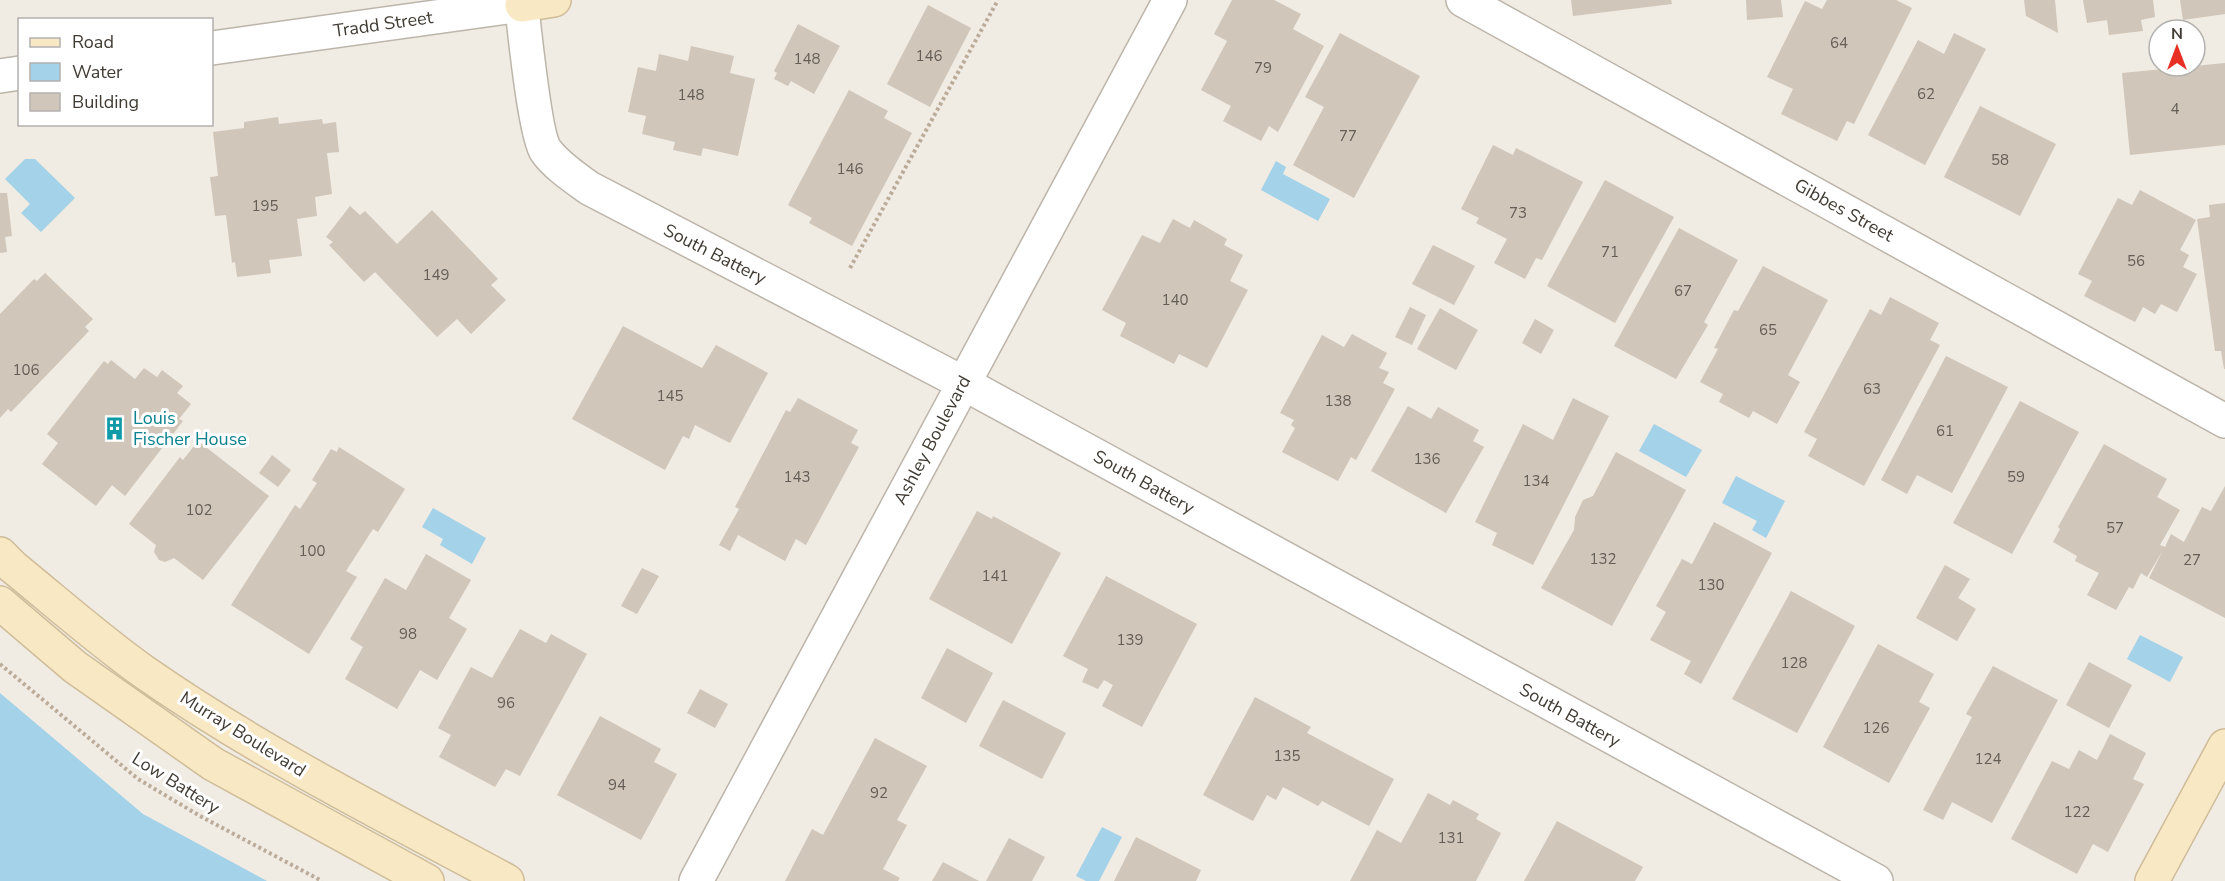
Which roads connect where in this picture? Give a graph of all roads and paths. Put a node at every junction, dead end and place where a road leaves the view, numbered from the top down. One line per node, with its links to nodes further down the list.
1 (554, 0): 5 (street, Tradd Street)
2 (998, 0): 9 (path)
3 (1170, 0): 10 (street, Ashley Boulevard)
4 (1463, 0): 11 (street, Gibbes Street)
5 (521, 2): 6 (street, Tradd Street); 10 (street, South Battery)
6 (213, 48)
7 (18, 73): 8 (street)
8 (0, 76)
9 (850, 268)
10 (963, 383): 19 (street, Ashley Boulevard); 20 (street, South Battery)
11 (2225, 420)
12 (0, 554): 18 (street, Murray Boulevard)
13 (0, 603): 17 (street, Murray Boulevard)
14 (0, 664): 16 (path, Low Battery)
15 (2225, 746): 21 (street)
16 (322, 881)
17 (427, 881)
18 (507, 881)
19 (696, 881)
20 (1876, 881)
21 (2152, 881)

